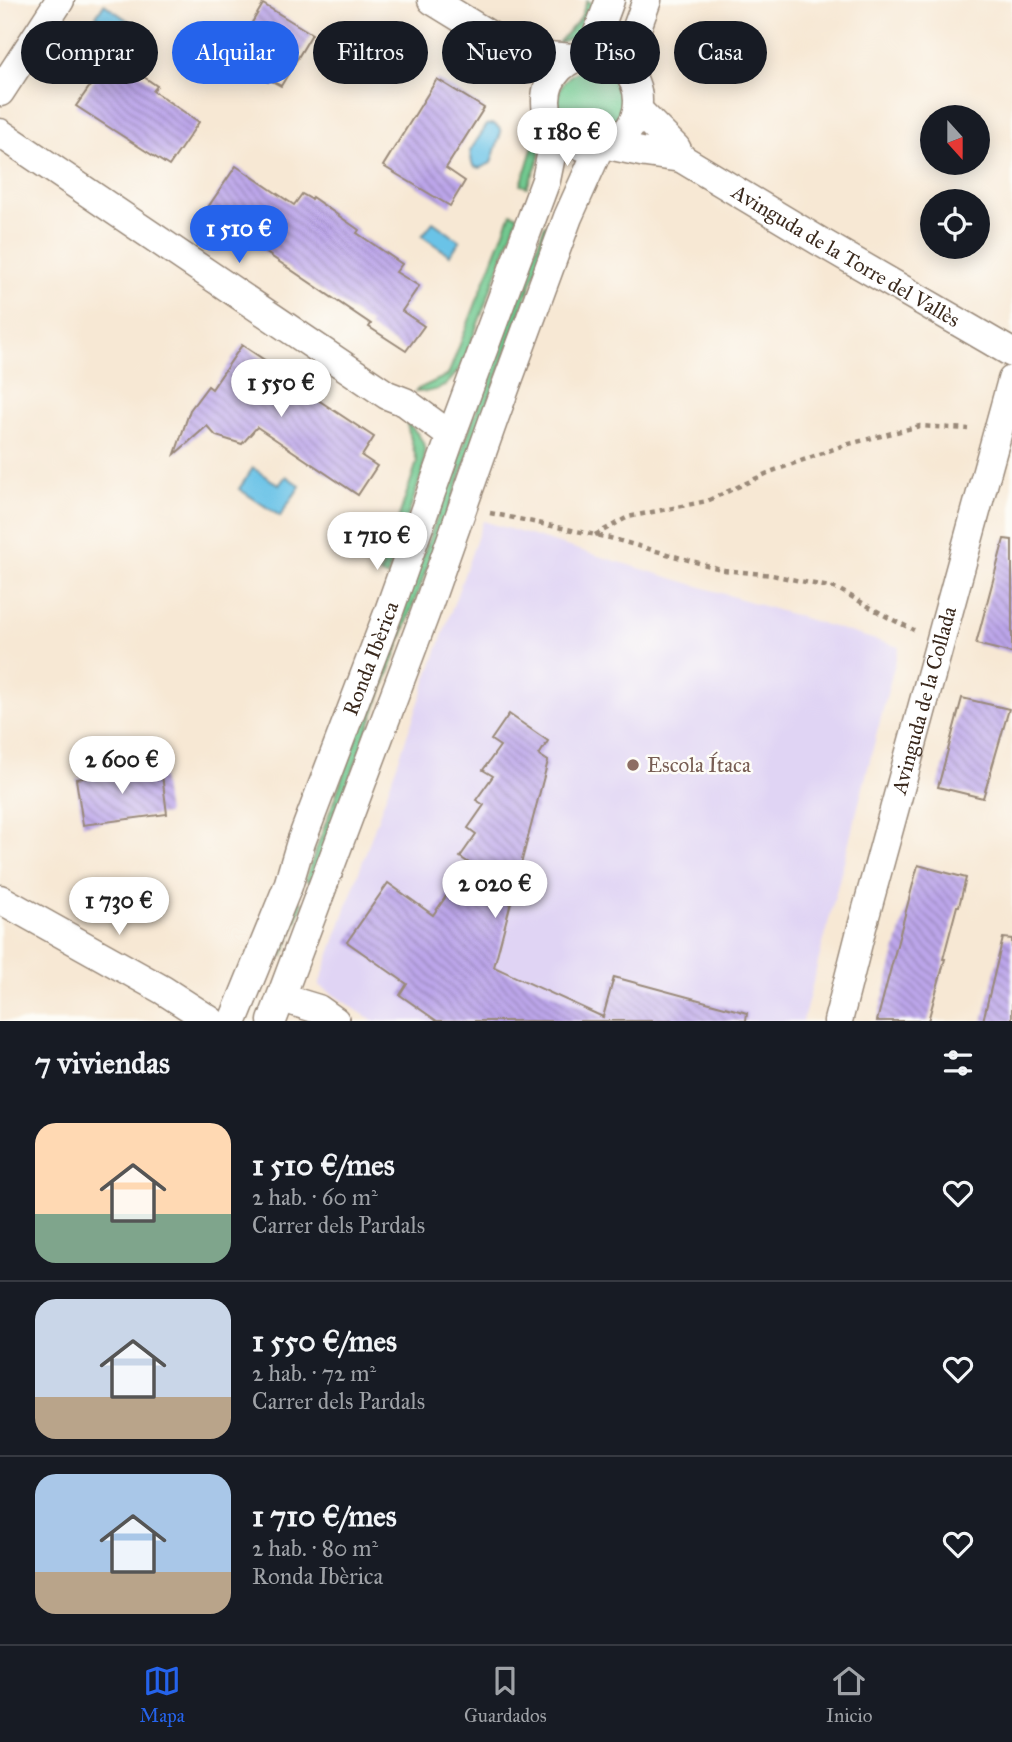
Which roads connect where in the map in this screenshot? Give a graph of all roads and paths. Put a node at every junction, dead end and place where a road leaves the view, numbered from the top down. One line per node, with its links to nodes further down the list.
1 (61, 0): 11 (street)
2 (432, 0): 5 (street)
3 (610, 0): 6 (street)
4 (647, 0): 7 (street)
5 (466, 21)
6 (600, 21)
7 (639, 21)
8 (570, 61): 12 (street)
9 (539, 84): 12 (street)
10 (635, 84): 13 (street)
11 (0, 92)
12 (545, 94): 14 (street, Ronda Ibèrica)
13 (638, 110): 16 (street, Ronda Ibèrica); 17 (street, Avinguda de la Torre del Vallès)
14 (556, 132): 16 (street); 21 (street, Ronda Ibèrica)
15 (0, 133): 21 (street)
16 (603, 146): 17 (street, Avinguda de la Torre del Vallès); 26 (street, Ronda Ibèrica)
17 (681, 158): 18 (street, Avinguda de la Torre del Vallès)
18 (1012, 354)
19 (1012, 380): 30 (street, Avinguda de la Collada)
20 (968, 429): 23 (path)
21 (451, 436): 28 (street, Ronda Ibèrica)
22 (482, 511): 23 (path)
23 (594, 535): 24 (path)
24 (914, 630)
25 (0, 899): 27 (street)
26 (277, 1009): 29 (street)
27 (211, 1021)
28 (233, 1021)
29 (335, 1021)
30 (838, 1021)

